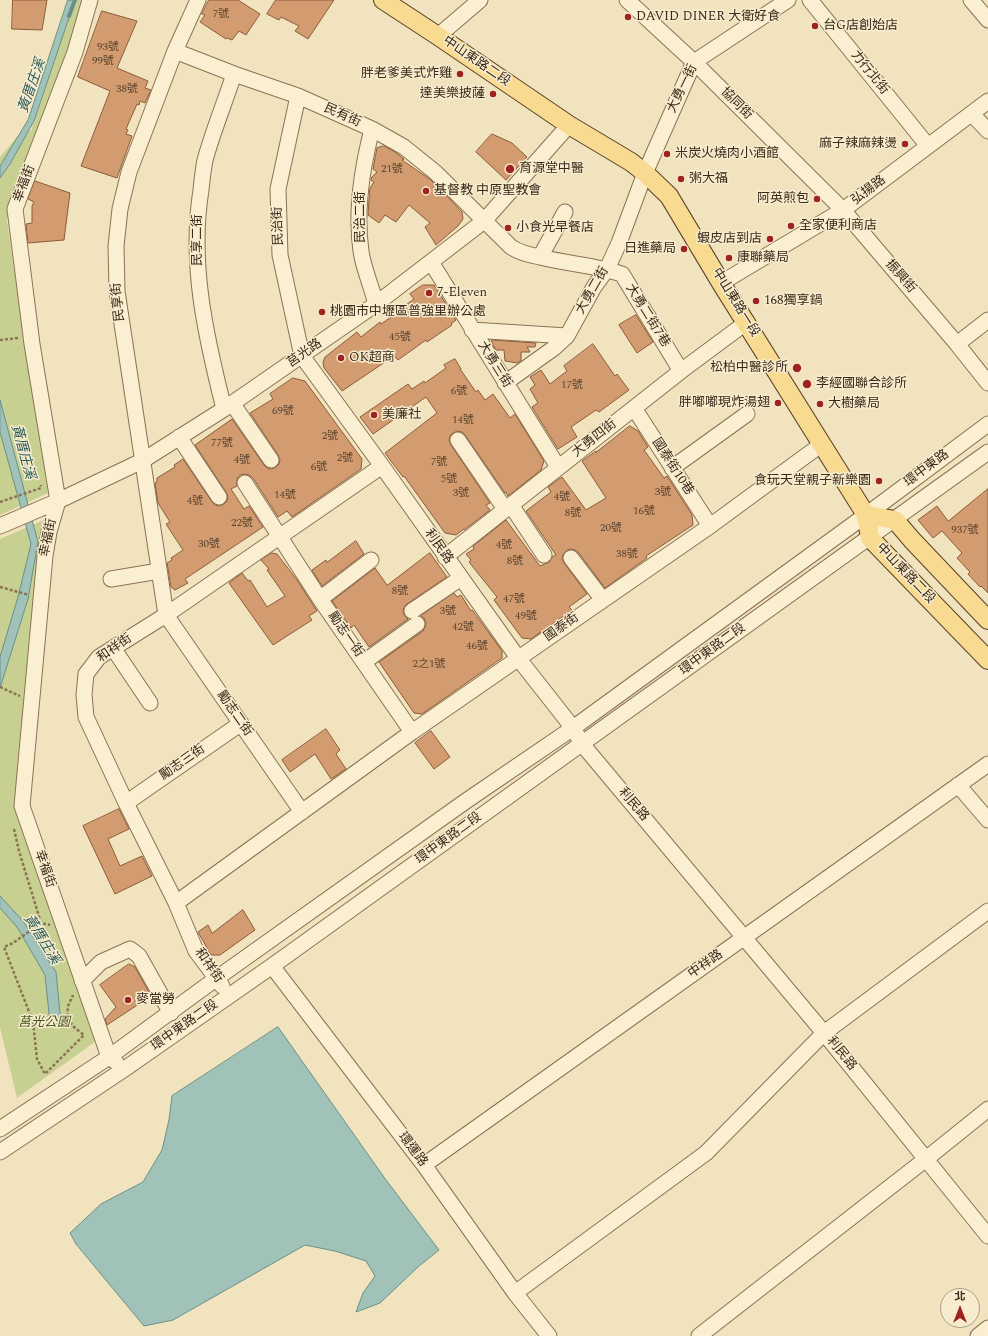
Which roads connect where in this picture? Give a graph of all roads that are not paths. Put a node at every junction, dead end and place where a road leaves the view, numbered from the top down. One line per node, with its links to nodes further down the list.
1 (90, 0): 54 (street, 幸福街)
2 (198, 0): 11 (street, 民享街)
3 (383, 0): 10 (main road, 中山東路二段)
4 (480, 0): 10 (street)
5 (627, 0): 12 (street, 協同街)
6 (788, 0): 12 (street, 大勇一街)
7 (810, 0): 20 (street, 力行北街)
8 (971, 0): 9 (street)
9 (988, 20)
10 (438, 36): 17 (main road, 中山東路二段)
11 (175, 51): 13 (street, 民有街); 48 (street, 民享街)
12 (694, 62): 21 (street, 大勇一街); 22 (street, 協同街)
13 (234, 74): 14 (street, 民有街); 39 (street, 民享二街)
14 (298, 96): 18 (street, 民有街); 35 (street, 民治街)
15 (988, 101): 16 (street, 弘揚路)
16 (972, 114): 19 (street); 20 (street, 弘揚路)
17 (569, 125): 21 (main road, 中山東路一段); 24 (street, 莒光路)
18 (372, 129): 24 (street, 民有街); 29 (street, 民治二街)
19 (988, 131)
20 (928, 146): 22 (street, 弘揚路)
21 (645, 173): 27 (street, 大勇二街); 28 (main road, 中山東路一段)
22 (843, 210): 28 (street, 弘揚路); 34 (street, 振興街)
23 (565, 212): 25 (street)
24 (484, 221): 25 (street, 民有街); 26 (street, 莒光路)
25 (540, 257): 27 (street, 大勇二街7巷)
26 (431, 262): 29 (street, 莒光路); 32 (street, 大勇三街)
27 (606, 269): 33 (street, 大勇二街); 36 (street, 大勇二街7巷)
28 (722, 283): 31 (main road, 中山東路一段)
29 (376, 304): 35 (street, 莒光路)
30 (988, 320): 34 (street)
31 (746, 322): 36 (street, 大勇四街); 45 (main road, 中山東路一段)
32 (472, 330): 33 (street); 37 (street, 大勇三街)
33 (567, 336): 37 (street, 大勇二街)
34 (957, 344): 38 (street, 振興街)
35 (302, 356): 39 (street, 莒光路); 49 (street, 利民路)
36 (681, 370): 40 (street, 大勇四街)
37 (505, 382): 50 (street, 大勇三街)
38 (988, 383)
39 (228, 406): 43 (street, 莒光路); 47 (street)
40 (634, 408): 50 (street, 大勇四街); 51 (street, 國泰街10巷)
41 (747, 414): 51 (street)
42 (988, 424): 56 (street, 環中東路)
43 (179, 437): 48 (street, 莒光路); 53 (street)
44 (458, 440): 55 (street)
45 (822, 444): 56 (main road, 中山東路一段); 59 (street, 國泰街)
46 (988, 452): 57 (street, 環中東路)
47 (272, 460)
48 (142, 461): 54 (street, 莒光路); 66 (street, 民享街)
49 (382, 466): 60 (street, 和祥街); 63 (street, 利民路)
50 (558, 467): 55 (street, 大勇四街)
51 (672, 468): 59 (street, 國泰街10巷)
52 (245, 483): 60 (street, 勵志一街)
53 (219, 497)
54 (58, 501): 58 (street, 莒光路); 92 (street, 幸福街)
55 (508, 507): 62 (street); 63 (street, 大勇四街)
56 (866, 515): 57 (main road); 61 (main road, 中山東路二段); 79 (street, 環中東路二段)
57 (895, 520): 61 (street, 環中東路二段); 72 (main road)
58 (0, 526)
59 (710, 526): 70 (street, 國泰街)
60 (280, 537): 69 (street, 勵志一街); 71 (street, 和祥街)
61 (870, 538): 75 (main road, 中山東路二段); 81 (street, 環中東路二段)
62 (544, 555)
63 (446, 557): 67 (street, 利民路)
64 (571, 558): 70 (street)
65 (371, 560): 69 (street)
66 (159, 571): 68 (street); 71 (street, 民享街)
67 (461, 578): 74 (street, 利民路); 76 (street)
68 (111, 579)
69 (320, 599): 76 (street, 勵志一街)
70 (603, 600): 74 (street, 國泰街)
71 (166, 615): 73 (street, 和祥街); 78 (street, 勵志二街)
72 (988, 620)
73 (113, 648): 77 (street); 84 (street, 和祥街)
74 (518, 658): 79 (street, 利民路); 80 (street, 國泰街)
75 (988, 660)
76 (364, 662): 80 (street, 勵志一街)
77 (150, 703)
78 (240, 724): 84 (street, 勵志三街); 85 (street, 勵志二街)
79 (573, 728): 81 (street, 利民路); 91 (street, 環中東路二段)
80 (412, 732): 85 (street, 國泰街)
81 (582, 744): 89 (street, 利民路); 90 (street, 環中東路二段)
82 (988, 764): 83 (street, 中祥路)
83 (958, 785): 86 (street); 89 (street, 中祥路)
84 (126, 803): 87 (street, 和祥街)
85 (302, 812): 87 (street, 國泰街)
86 (988, 820)
87 (176, 903): 91 (street, 和祥街)
88 (988, 911): 95 (street)
89 (744, 937): 95 (street, 利民路); 102 (street, 中祥路)
90 (272, 966): 93 (street, 環中東路二段); 102 (street, 環運路)
91 (217, 978): 93 (street, 和祥街); 94 (street, 環中東路二段)
92 (82, 981): 94 (street); 96 (street, 幸福街)
93 (228, 995): 97 (street, 環中東路二段)
94 (171, 1013): 96 (street, 環中東路二段)
95 (824, 1033): 101 (street, 利民路); 104 (street)
96 (109, 1057): 97 (street); 99 (street, 環中東路二段)
97 (126, 1068): 100 (street, 環中東路二段)
98 (988, 1109): 101 (street)
99 (0, 1129)
100 (3, 1144)
101 (926, 1159): 103 (street, 利民路); 107 (street)
102 (424, 1165): 104 (street, 環運路)
103 (988, 1236)
104 (515, 1293): 106 (street, 環運路)
105 (988, 1328): 108 (street)
106 (549, 1336)
107 (699, 1336)
108 (978, 1336)

